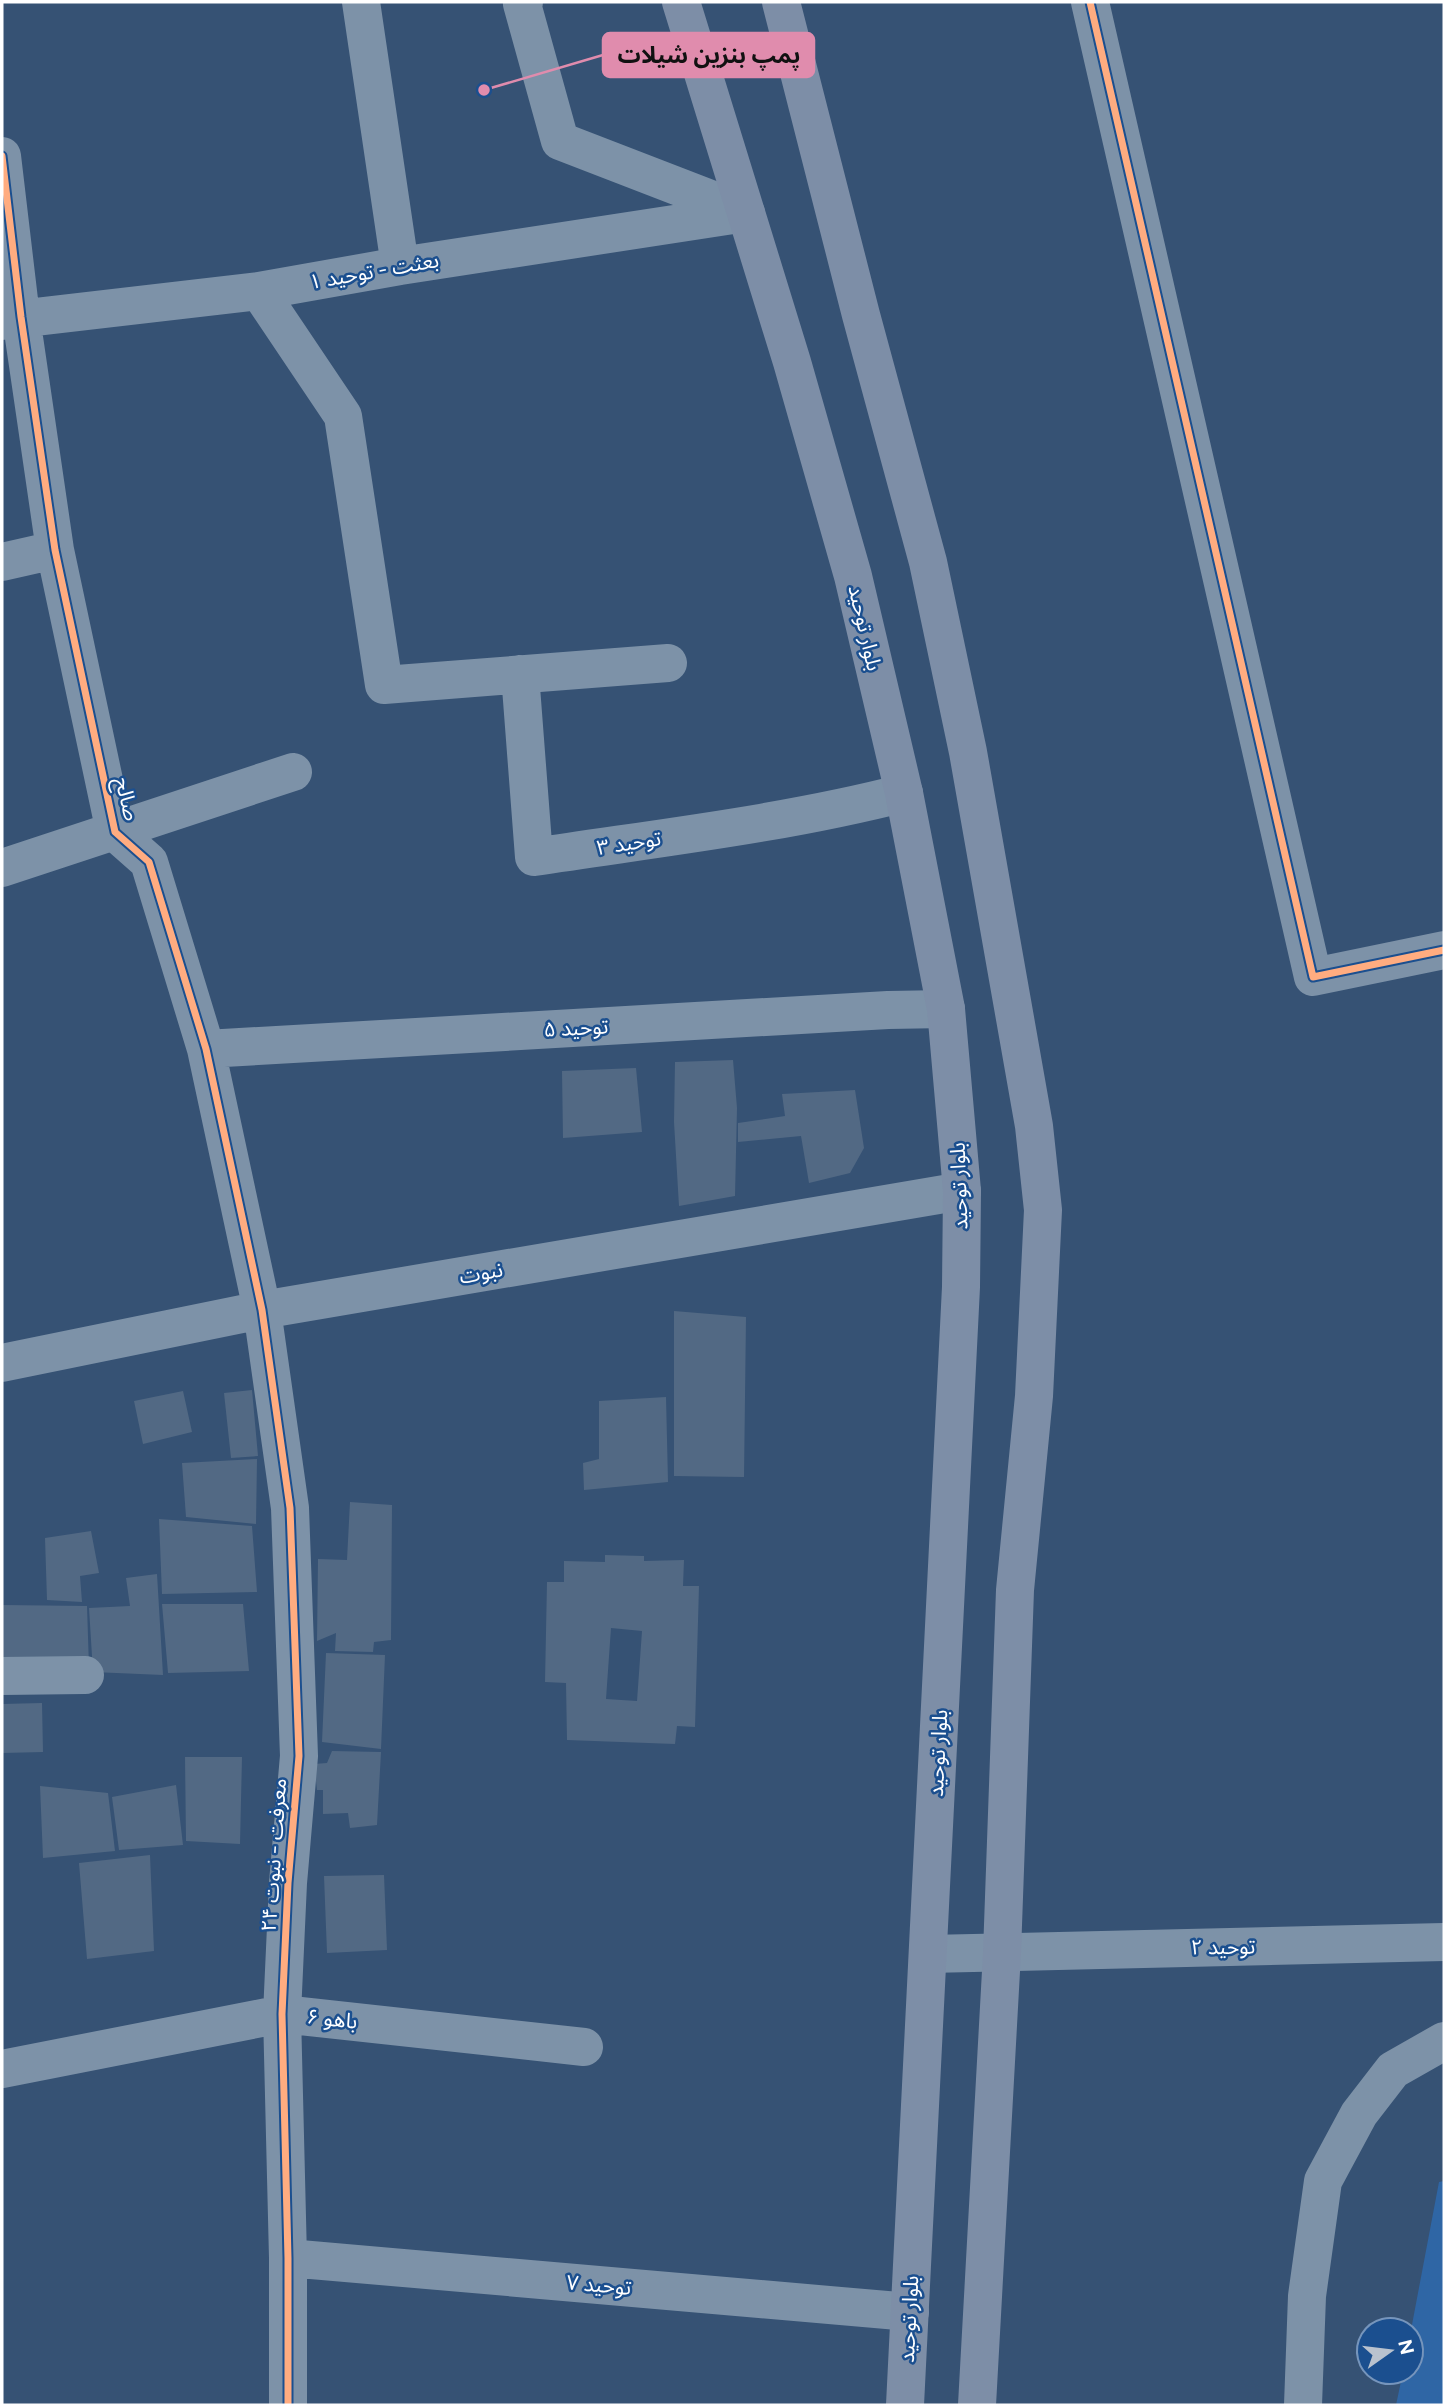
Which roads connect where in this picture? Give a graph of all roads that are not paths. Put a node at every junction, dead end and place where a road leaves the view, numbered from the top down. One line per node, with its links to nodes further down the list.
1 (361, 2): 8 (street)
2 (524, 2): 7 (street)
3 (681, 2): 7 (main road, بلوار توحید)
4 (781, 2): 28 (main road)
5 (1090, 2): 19 (street)
6 (2, 156): 10 (street, صالح)
7 (746, 213): 8 (street, بعثت - توحید ۱); 16 (main road, بلوار توحید)
8 (400, 266): 9 (street, بعثت - توحید ۱)
9 (259, 291): 10 (street, بعثت - توحید ۱); 14 (street)
10 (11, 319): 11 (street, صالح)
11 (55, 550): 12 (street); 17 (street, صالح)
12 (2, 562)
13 (668, 663): 14 (street)
14 (520, 674): 16 (street, توحید ۳)
15 (293, 772): 17 (street)
16 (904, 793): 20 (main road, بلوار توحید)
17 (115, 832): 18 (street); 21 (street, صالح)
18 (2, 868)
19 (1444, 950)
20 (946, 1009): 21 (street, توحید ۵); 22 (main road, بلوار توحید)
21 (206, 1049): 23 (street, صالح)
22 (962, 1191): 23 (street, نبوت); 29 (main road, بلوار توحید)
23 (262, 1310): 24 (street, نبوت); 30 (street, معرفت - نبوت ۲۴)
24 (2, 1363)
25 (85, 1675): 26 (street)
26 (2, 1676)
27 (1444, 1942): 28 (street, توحید ۲)
28 (1002, 1953): 29 (street, توحید ۲); 38 (main road)
29 (928, 1954): 35 (main road, بلوار توحید)
30 (282, 2014): 32 (street, باهو ۶); 33 (street, باهو ۶); 34 (street, معرفت - نبوت ۲۴)
31 (1444, 2040): 39 (street)
32 (583, 2047)
33 (2, 2070)
34 (288, 2258): 35 (street, توحید ۷); 36 (street, معرفت - نبوت ۲۴)
35 (910, 2312): 37 (main road, بلوار توحید)
36 (288, 2405)
37 (905, 2405)
38 (977, 2405)
39 (1303, 2405)

